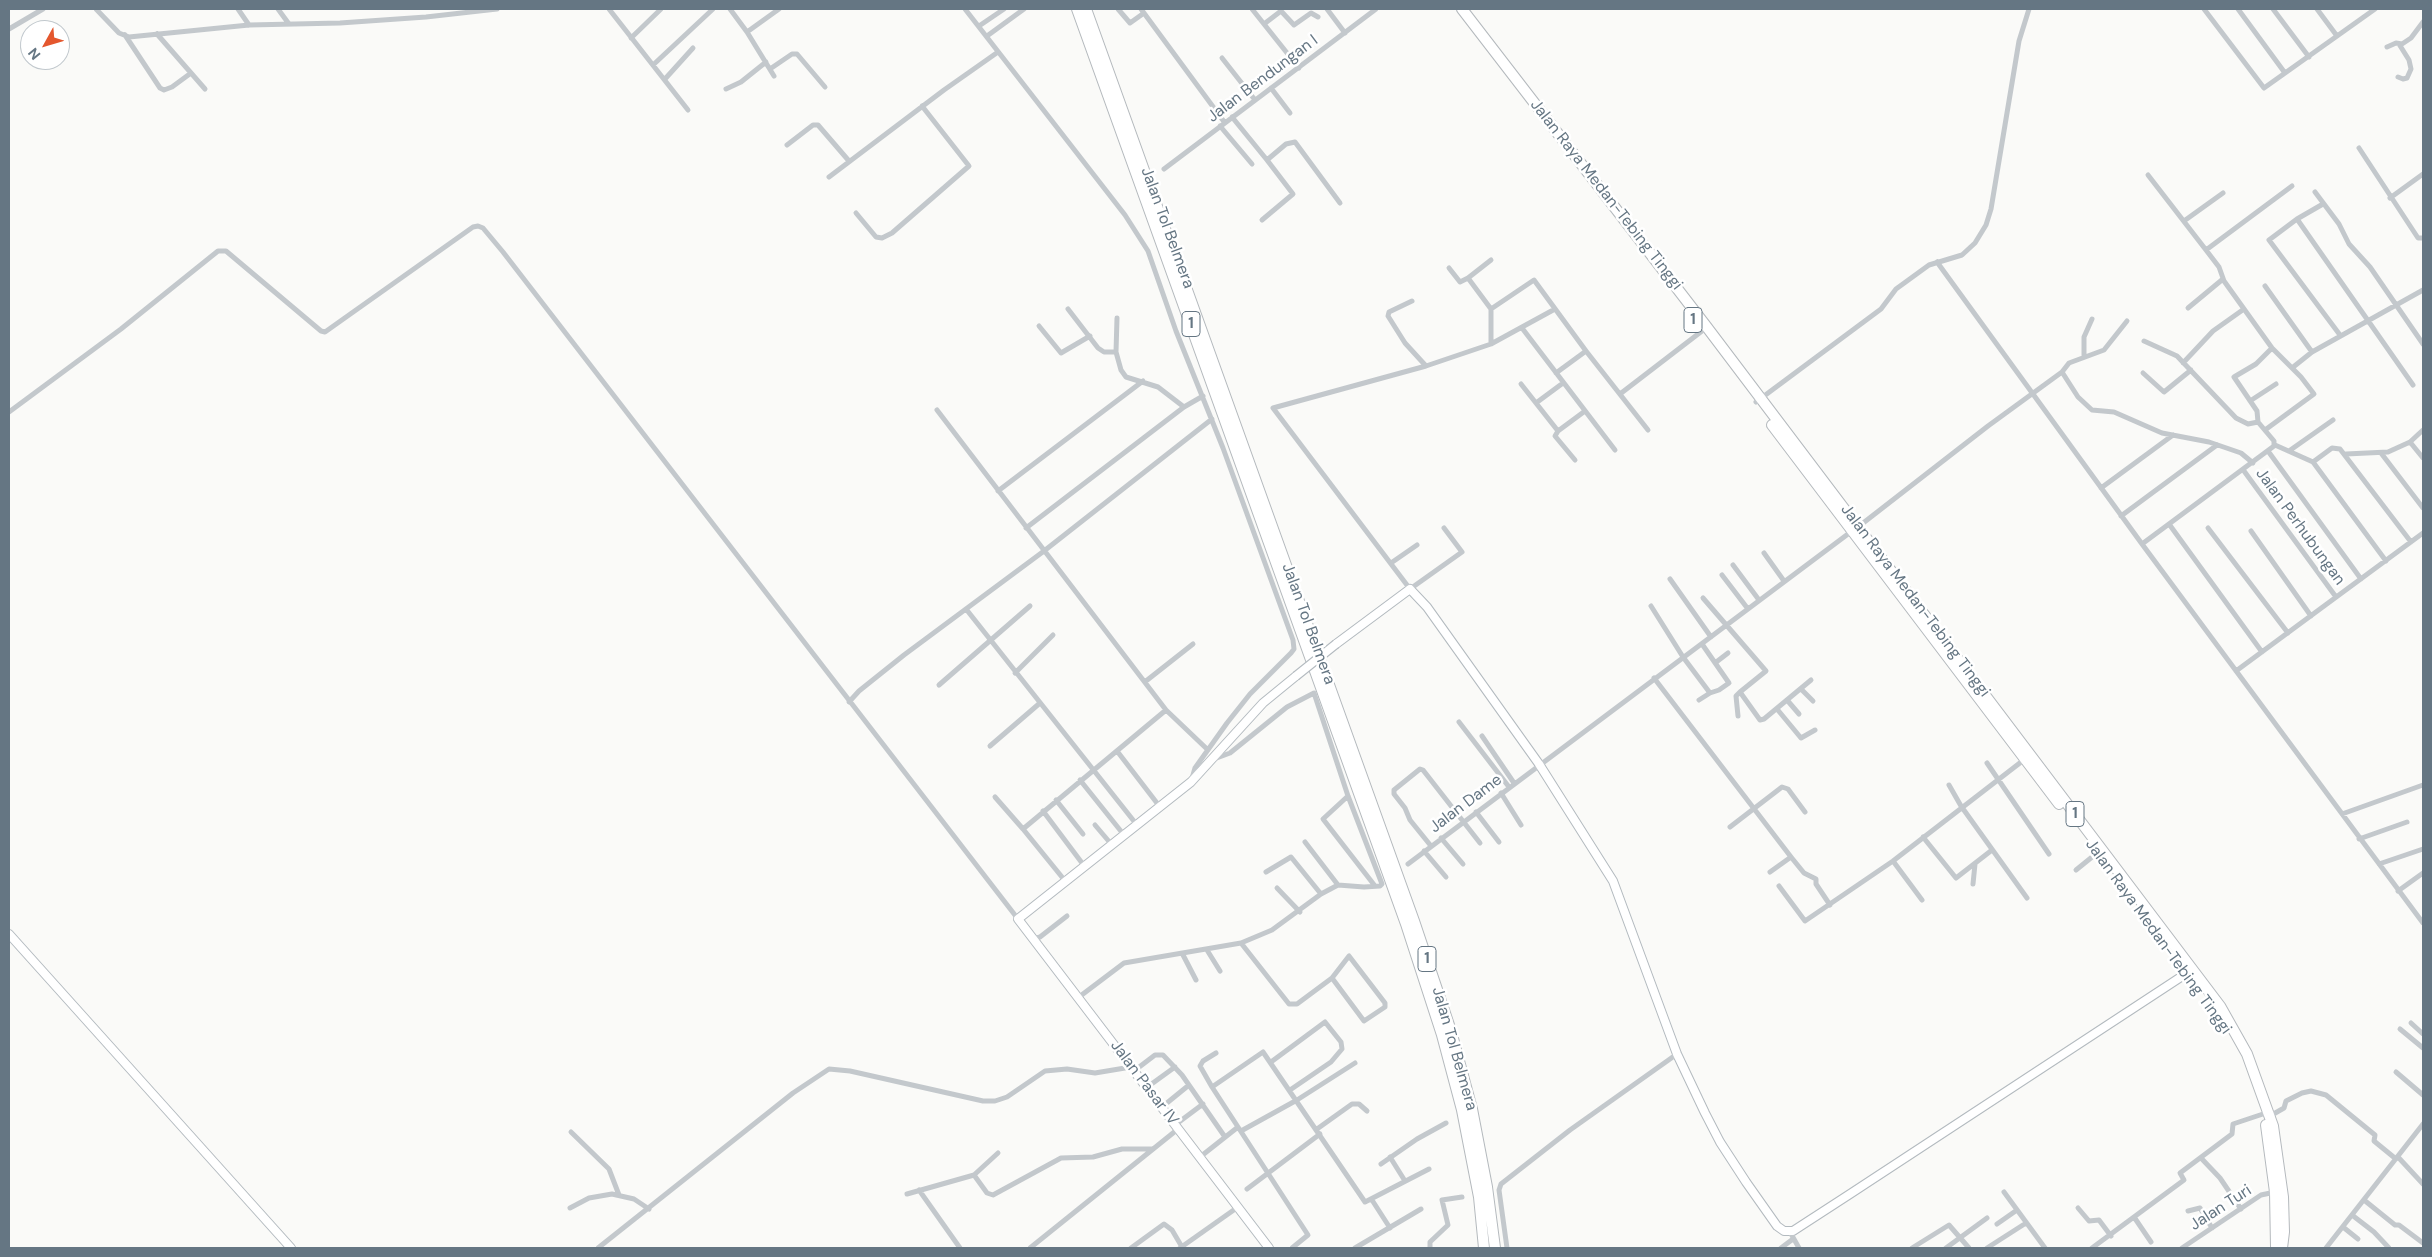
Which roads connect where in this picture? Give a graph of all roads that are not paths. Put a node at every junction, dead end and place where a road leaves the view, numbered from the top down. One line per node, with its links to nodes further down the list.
1 (43, 9): 36 (street)
2 (96, 9): 40 (street)
3 (238, 9): 34 (street)
4 (278, 9): 32 (street)
5 (497, 9): 32 (street)
6 (609, 9): 43 (street)
7 (661, 9): 43 (street)
8 (713, 9): 51 (street)
9 (730, 9): 37 (street)
10 (779, 9): 37 (street)
11 (965, 9): 35 (street)
12 (1004, 9): 35 (street)
13 (1024, 9): 41 (street)
14 (1077, 9): 395 (highway, Jalan Tol Belmera / 1)
15 (1086, 9): 396 (highway, Jalan Tol Belmera / 1)
16 (1118, 9): 27 (street)
17 (1252, 9): 33 (street)
18 (1327, 9): 38 (street)
19 (1376, 9): 38 (street, Jalan Bendungan I)
20 (2029, 9): 91 (street)
21 (2213, 9): 28 (street)
22 (2238, 9): 55 (street)
23 (2273, 9): 48 (street)
24 (2318, 9): 42 (street)
25 (2375, 9): 29 (street)
26 (1464, 10): 110 (highway, Jalan Raya Medan-Tebing Tinggi / 1); 136 (highway, Jalan Raya Medan-Tebing Tinggi / 1)
27 (1142, 11): 68 (street)
28 (2205, 11): 55 (street)
29 (2368, 11): 42 (street)
30 (1318, 17): 33 (street)
31 (2423, 22): 44 (street)
32 (290, 24): 34 (street)
33 (1264, 24): 52 (street)
34 (249, 25): 39 (street)
35 (980, 26): 41 (street)
36 (9, 29)
37 (747, 32): 50 (street)
38 (1345, 33): 52 (street, Jalan Bendungan I)
39 (157, 34): 40 (street); 54 (street)
40 (124, 35): 54 (street)
41 (987, 36): 47 (street)
42 (2337, 36): 48 (street)
43 (631, 38): 51 (street)
44 (2399, 44): 45 (street); 57 (street)
45 (2387, 47)
46 (694, 48): 58 (street)
47 (998, 52): 64 (street); 135 (street)
48 (2309, 57): 55 (street)
49 (1222, 58): 63 (street)
50 (766, 62): 53 (street); 62 (street)
51 (653, 65): 58 (street)
52 (1299, 68): 60 (street, Jalan Bendungan I)
53 (770, 69): 56 (street); 59 (street)
54 (191, 73): 61 (street)
55 (2285, 73)
56 (774, 76)
57 (2398, 77)
58 (665, 79): 65 (street)
59 (826, 87)
60 (1271, 88): 63 (street, Jalan Bendungan I); 66 (street)
61 (205, 89)
62 (726, 89)
63 (1255, 100): 67 (street, Jalan Bendungan I)
64 (922, 106): 72 (street); 84 (street)
65 (688, 110)
66 (1290, 113)
67 (1232, 117): 68 (street, Jalan Bendungan I); 71 (street)
68 (1222, 124): 73 (street); 74 (street, Jalan Bendungan I)
69 (787, 145): 72 (street)
70 (2359, 148): 81 (street)
71 (1267, 160): 82 (street); 86 (street)
72 (849, 161): 77 (street)
73 (1252, 164)
74 (1164, 168)
75 (2423, 174): 81 (street)
76 (2148, 175): 87 (street)
77 (829, 177)
78 (2292, 186): 89 (street)
79 (2315, 192): 83 (street)
80 (2223, 194): 87 (street)
81 (2390, 198): 88 (street)
82 (1340, 203)
83 (2323, 204): 85 (street); 98 (street)
84 (856, 213)
85 (2297, 219): 106 (street); 111 (street)
86 (1262, 220)
87 (2184, 222): 89 (street)
88 (2423, 238)
89 (2206, 250): 94 (street)
90 (1491, 260): 93 (street)
91 (1937, 262): 134 (street); 136 (street)
92 (1449, 268): 93 (street)
93 (1468, 278): 101 (street)
94 (2223, 279): 99 (street); 103 (street)
95 (2265, 286): 119 (street)
96 (2423, 290): 98 (street)
97 (1412, 301): 122 (street)
98 (2397, 304): 106 (street); 115 (street)
99 (2188, 308)
100 (1068, 309): 112 (street)
101 (1491, 309): 102 (street); 114 (street)
102 (1555, 309): 109 (street); 117 (street)
103 (2244, 309): 116 (street); 121 (street)
104 (1117, 318): 118 (street)
105 (2092, 319): 120 (street)
106 (2368, 320): 111 (street); 132 (street)
107 (2127, 321): 120 (street, Jalan Dame)
108 (1039, 326): 112 (street)
109 (1522, 328): 114 (street); 126 (street)
110 (1702, 331): 133 (street); 136 (highway, Jalan Raya Medan-Tebing Tinggi / 1)
111 (2340, 335): 119 (street)
112 (1090, 336): 118 (street)
113 (2144, 341): 121 (street)
114 (1491, 344): 122 (street)
115 (2423, 344)
116 (2272, 348): 123 (street); 137 (street)
117 (1586, 351): 126 (street); 133 (street)
118 (1116, 352): 128 (street)
119 (2312, 352): 123 (street)
120 (2084, 357): 125 (street, Jalan Dame)
121 (2183, 363): 124 (street)
122 (1426, 366): 181 (street)
123 (2292, 368): 147 (street)
124 (2191, 370): 127 (street); 145 (street)
125 (2062, 372): 134 (street, Jalan Dame); 150 (street)
126 (1556, 373): 129 (street)
127 (2143, 373)
128 (1143, 381): 139 (street); 165 (street)
129 (1563, 383): 138 (street); 141 (street)
130 (1520, 384): 138 (street)
131 (2276, 384): 137 (street)
132 (2413, 385)
133 (1620, 394): 146 (street)
134 (2032, 394): 164 (street); 172 (street, Jalan Dame)
135 (1203, 396): 139 (street); 143 (street)
136 (1758, 401): 172 (highway, Jalan Raya Medan-Tebing Tinggi / 1)
137 (2250, 402): 145 (street)
138 (1536, 403): 149 (street)
139 (1184, 406): 169 (street)
140 (937, 410): 165 (street)
141 (1584, 411): 149 (street); 154 (street)
142 (9, 412): 219 (street)
143 (1212, 419): 178 (street); 229 (street)
144 (2333, 420): 155 (street)
145 (2258, 422): 147 (street)
146 (1648, 430)
147 (2265, 430): 153 (street)
148 (2423, 430): 151 (street)
149 (1558, 431): 160 (street)
150 (2173, 435): 152 (street); 164 (street)
151 (2410, 442): 157 (street); 159 (street)
152 (2217, 445): 162 (street); 167 (street)
153 (2274, 445): 155 (street); 156 (street)
154 (1615, 450)
155 (2289, 450): 161 (street)
156 (2268, 452): 162 (street); 185 (street)
157 (2381, 453): 158 (street); 166 (street)
158 (2346, 454): 161 (street); 175 (street)
159 (2423, 458)
160 (1575, 460)
161 (2314, 462): 180 (street)
162 (2253, 463): 163 (street)
163 (2244, 471): 168 (street); 189 (street, Jalan Perhubungan)
164 (2101, 488): 167 (street)
165 (998, 491): 169 (street)
166 (2423, 508)
167 (2121, 516): 176 (street)
168 (2169, 524): 176 (street); 203 (street)
169 (1026, 528): 178 (street)
170 (1444, 528): 187 (street)
171 (2208, 528): 197 (street)
172 (1855, 529): 186 (street, Jalan Dame); 231 (highway, Jalan Raya Medan-Tebing Tinggi / 1); 333 (highway, Jalan Raya Medan-Tebing Tinggi / 1)
173 (2251, 532): 195 (street)
174 (2423, 533): 175 (street)
175 (2411, 542): 180 (street)
176 (2142, 544): 207 (street)
177 (1417, 545): 181 (street)
178 (1044, 551): 193 (street); 211 (street)
179 (1764, 553): 186 (street)
180 (2386, 561): 185 (street)
181 (1391, 563): 187 (street)
182 (1733, 565): 190 (street)
183 (1722, 575): 194 (street)
184 (1670, 579): 199 (street)
185 (2361, 579): 189 (street)
186 (1784, 581): 190 (street, Jalan Dame)
187 (1410, 589): 232 (street, bridge); 234 (street)
188 (1703, 598): 196 (street)
189 (2336, 598): 195 (street)
190 (1759, 600): 194 (street, Jalan Dame)
191 (1030, 606): 200 (street)
192 (1651, 606): 205 (street)
193 (966, 609): 200 (street); 219 (street)
194 (1748, 609): 196 (street, Jalan Dame)
195 (2311, 616): 197 (street)
196 (1726, 625): 199 (street, Jalan Dame); 215 (street)
197 (2288, 634): 203 (street)
198 (1053, 635): 208 (street)
199 (1711, 637): 202 (street, Jalan Dame)
200 (992, 641): 208 (street); 212 (street)
201 (1193, 644): 211 (street)
202 (1702, 644): 205 (street, Jalan Dame); 206 (street)
203 (2262, 652): 207 (street)
204 (1728, 653): 206 (street)
205 (1683, 657): 209 (street, Jalan Dame); 214 (street)
206 (1715, 663): 214 (street)
207 (2236, 671): 253 (street)
208 (1015, 673): 220 (street)
209 (1654, 678): 234 (street, Jalan Dame); 249 (street)
210 (1811, 680): 213 (street)
211 (1146, 681): 222 (street)
212 (939, 685)
213 (1800, 689): 217 (street); 218 (street)
214 (1710, 692): 216 (street)
215 (1740, 692): 221 (street); 224 (street)
216 (1700, 700)
217 (1787, 700): 221 (street); 223 (street)
218 (1813, 701)
219 (850, 702): 301 (street)
220 (1040, 703): 228 (street); 235 (street)
221 (1777, 709): 226 (street)
222 (1166, 710): 229 (street); 230 (street)
223 (1798, 714)
224 (1738, 716)
225 (1459, 722): 242 (street)
226 (1815, 730)
227 (1482, 736): 239 (street)
228 (990, 746)
229 (1208, 750): 238 (street)
230 (1117, 751): 235 (street); 248 (street)
231 (2024, 758): 236 (street); 274 (highway, Jalan Raya Medan-Tebing Tinggi / 1)
232 (1214, 759): 238 (street); 244 (street)
233 (1987, 763): 236 (street)
234 (1539, 764): 239 (street, Jalan Dame); 318 (street)
235 (1093, 769): 237 (street); 257 (street)
236 (1997, 778): 247 (street); 275 (street)
237 (1080, 780): 246 (street); 262 (street)
238 (1191, 782): 248 (street)
239 (1514, 782): 242 (street, Jalan Dame)
240 (2423, 784): 253 (street)
241 (1949, 785): 247 (street)
242 (1508, 787): 243 (street, Jalan Dame)
243 (1501, 793): 251 (street, Jalan Dame); 258 (street)
244 (1348, 796): 291 (street); 291 (street)
245 (995, 797): 260 (street)
246 (1056, 800): 250 (street); 261 (street)
247 (1961, 806): 263 (street); 272 (street)
248 (1160, 807): 257 (street)
249 (1754, 808): 252 (street); 259 (street); 276 (street)
250 (1043, 811): 260 (street); 282 (street)
251 (1476, 812): 254 (street, Jalan Dame); 267 (street)
252 (1805, 812)
253 (2342, 814): 265 (street)
254 (1464, 821): 264 (street, Jalan Dame); 268 (street); 270 (street)
255 (2407, 822): 265 (street)
256 (1095, 825): 269 (street)
257 (1136, 825): 262 (street)
258 (1521, 825)
259 (1730, 827)
260 (1023, 829): 288 (street)
261 (1083, 834)
262 (1124, 835): 269 (street)
263 (1923, 837): 277 (street); 280 (street)
264 (1442, 838): 270 (street, Jalan Dame); 279 (street)
265 (2359, 839): 281 (street)
266 (1305, 842): 290 (street)
267 (1499, 842)
268 (1480, 843)
269 (1112, 845): 282 (street)
270 (1431, 846): 273 (street, Jalan Dame)
271 (2423, 849): 281 (street)
272 (1992, 850): 280 (street); 296 (street)
273 (1424, 851): 278 (street, Jalan Dame); 287 (street)
274 (2097, 853): 283 (street); 309 (highway, Jalan Raya Medan-Tebing Tinggi / 1)
275 (2049, 854)
276 (1791, 857): 285 (street); 298 (street)
277 (1893, 861): 297 (street); 298 (street)
278 (1408, 864)
279 (1463, 864)
280 (1975, 864): 289 (street)
281 (2379, 864): 294 (street)
282 (1085, 867): 288 (street)
283 (2076, 870)
284 (1266, 872): 295 (street)
285 (1770, 872)
286 (2423, 873): 294 (street)
287 (1446, 877)
288 (1066, 882): 301 (street)
289 (1973, 884)
290 (1338, 885): 291 (street); 295 (street)
291 (1375, 886)
292 (1779, 886): 298 (street)
293 (1277, 888): 299 (street)
294 (2398, 891): 302 (street)
295 (1321, 894): 299 (street)
296 (2027, 898)
297 (1922, 900)
298 (1830, 905)
299 (1300, 912): 305 (street)
300 (1067, 916): 304 (street)
301 (1018, 919): 304 (street, Jalan Pasar IV)
302 (2423, 923)
303 (9, 934): 385 (street)
304 (1033, 939): 312 (street, Jalan Pasar IV)
305 (1241, 943): 306 (street); 310 (street)
306 (1207, 950): 307 (street); 308 (street)
307 (1182, 953): 311 (street); 312 (street)
308 (1220, 971)
309 (2187, 973): 333 (highway, Jalan Raya Medan-Tebing Tinggi / 1); 379 (street)
310 (1332, 978): 310 (street)
311 (1196, 980)
312 (1079, 997): 322 (street, Jalan Pasar IV)
313 (2411, 1023): 315 (street)
314 (2400, 1029): 316 (street)
315 (2423, 1034)
316 (2423, 1048)
317 (1216, 1053): 326 (street)
318 (1677, 1054): 379 (street); 397 (street)
319 (1271, 1062): 326 (street); 327 (street); 327 (street)
320 (1355, 1063): 329 (street)
321 (1175, 1067): 322 (street); 324 (street); 325 (street)
322 (1133, 1069): 325 (street, Jalan Pasar IV); 365 (street)
323 (2396, 1072): 328 (street)
324 (1189, 1085): 330 (street); 331 (street)
325 (1146, 1088): 331 (street, Jalan Pasar IV)
326 (1212, 1088): 337 (street)
327 (1290, 1090): 329 (street)
328 (2423, 1095)
329 (1297, 1100): 337 (street); 339 (street)
330 (1203, 1104): 336 (street); 340 (street)
331 (1162, 1107): 336 (street, Jalan Pasar IV)
332 (1367, 1111): 339 (street)
333 (2266, 1115): 345 (street); 346 (street); 356 (highway, Jalan Raya Medan-Tebing Tinggi / 1); 378 (highway, Jalan Raya Medan-Tebing Tinggi / 1)
334 (1446, 1123): 344 (street)
335 (2423, 1124): 346 (street)
336 (1177, 1127): 341 (street); 343 (street, Jalan Pasar IV)
337 (1239, 1129): 340 (street); 349 (street)
338 (571, 1132): 358 (street)
339 (1318, 1132): 349 (street); 360 (street)
340 (1226, 1137): 343 (street)
341 (1152, 1150): 350 (street); 388 (street)
342 (998, 1152): 350 (street)
343 (1200, 1157): 362 (street, Jalan Pasar IV)
344 (1390, 1157): 347 (street); 351 (street)
345 (2202, 1158): 367 (street); 371 (street)
346 (2397, 1158): 352 (street); 361 (street)
347 (1381, 1164)
348 (1429, 1169): 351 (street)
349 (1268, 1172): 353 (street); 392 (street)
350 (974, 1175): 354 (street)
351 (1406, 1181): 360 (street)
352 (2423, 1184)
353 (1247, 1189)
354 (919, 1190): 357 (street); 387 (street)
355 (2004, 1192): 368 (street)
356 (2275, 1192): 367 (street, Jalan Turi); 378 (highway, Jalan Raya Medan-Tebing Tinggi / 1)
357 (907, 1194)
358 (619, 1195): 363 (street); 365 (street)
359 (1462, 1198): 394 (street)
360 (1372, 1200): 376 (street)
361 (2364, 1200): 370 (street); 384 (street)
362 (1238, 1207): 390 (street); 391 (street, Jalan Pasar IV)
363 (570, 1208)
364 (2078, 1208): 380 (street)
365 (649, 1209): 386 (street)
366 (1421, 1209): 376 (street)
367 (2241, 1209): 377 (street, Jalan Turi)
368 (2017, 1210): 373 (street); 374 (street)
369 (2188, 1211): 377 (street)
370 (2352, 1216): 375 (street); 412 (street)
371 (2134, 1217): 380 (street); 383 (street)
372 (1987, 1218): 381 (street)
373 (2026, 1223): 403 (street); 404 (street)
374 (1997, 1224)
375 (2342, 1227): 382 (street); 411 (street)
376 (1390, 1228): 393 (street)
377 (2212, 1228): 406 (street, Jalan Turi)
378 (2280, 1230): 407 (highway); 408 (highway, 1); 409 (highway, 1); 410 (highway)
379 (1791, 1236): 398 (street); 399 (street)
380 (2111, 1236): 405 (street)
381 (1961, 1238): 400 (street); 401 (street); 402 (street)
382 (2358, 1239)
383 (2150, 1242)
384 (2423, 1244)
385 (291, 1248)
386 (598, 1248)
387 (960, 1248)
388 (1030, 1248)
389 (1131, 1248): 390 (street)
390 (1181, 1248)
391 (1269, 1248)
392 (1292, 1248)
393 (1355, 1248)
394 (1430, 1248)
395 (1484, 1248)
396 (1495, 1248)
397 (1507, 1248)
398 (1782, 1248)
399 (1799, 1248)
400 (1912, 1248)
401 (1946, 1248)
402 (1969, 1248)
403 (1987, 1248)
404 (2045, 1248)
405 (2092, 1248)
406 (2182, 1248)
407 (2271, 1248)
408 (2276, 1248)
409 (2282, 1248)
410 (2288, 1248)
411 (2326, 1248)
412 (2389, 1248)

